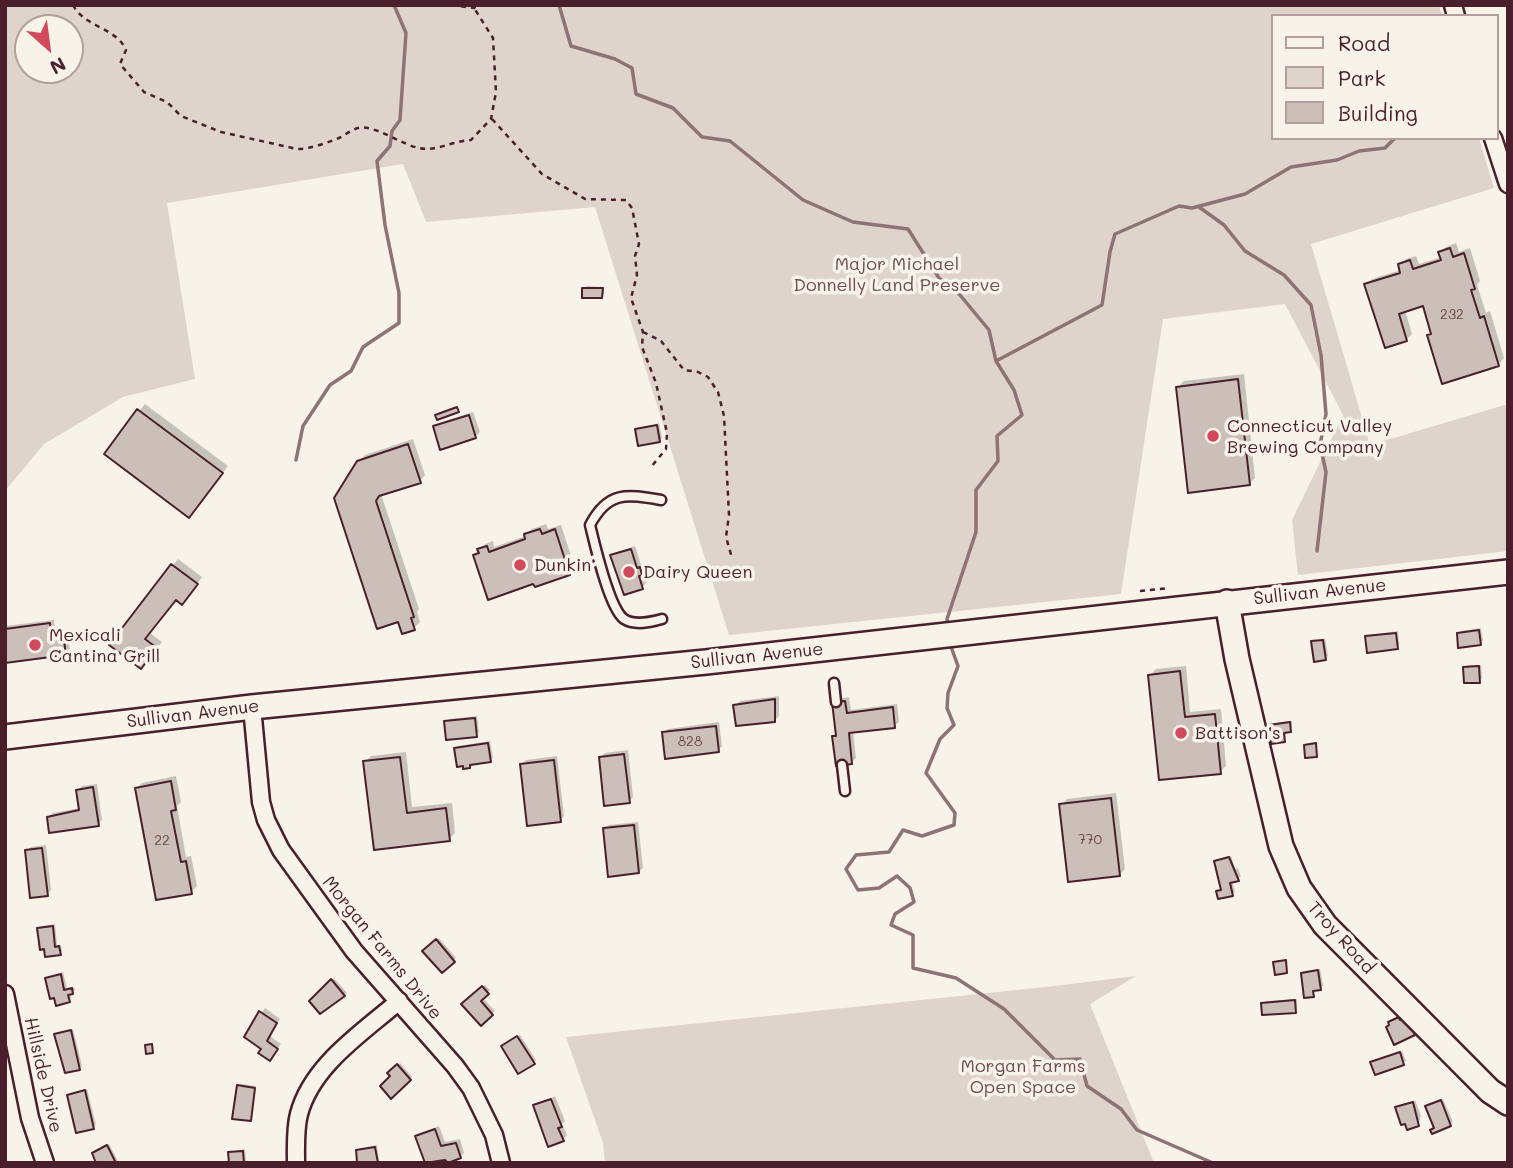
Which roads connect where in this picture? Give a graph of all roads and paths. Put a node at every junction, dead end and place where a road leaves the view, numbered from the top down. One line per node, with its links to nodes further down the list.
1 (451, 5): 3 (path)
2 (74, 6): 4 (path)
3 (475, 6): 4 (path)
4 (491, 119): 7 (path)
5 (1494, 140): 6 (street)
6 (1508, 184)
7 (643, 332): 8 (path); 10 (path)
8 (651, 467)
9 (661, 500): 15 (lane)
10 (732, 558)
11 (1508, 572): 14 (main road, Sullivan Avenue)
12 (1169, 588): 13 (path)
13 (1140, 591)
14 (1227, 602): 18 (main road, Sullivan Avenue); 24 (main road, Troy Road)
15 (662, 619)
16 (834, 683): 17 (lane)
17 (836, 702)
18 (252, 707): 19 (main road, Sullivan Avenue); 23 (street, Morgan Farms Drive)
19 (5, 737)
20 (842, 765): 21 (lane)
21 (845, 791)
22 (5, 995): 25 (street, Hillside Drive)
23 (399, 1001): 26 (street); 27 (street, Morgan Farms Drive)
24 (1508, 1103)
25 (44, 1162)
26 (296, 1163)
27 (501, 1163)

